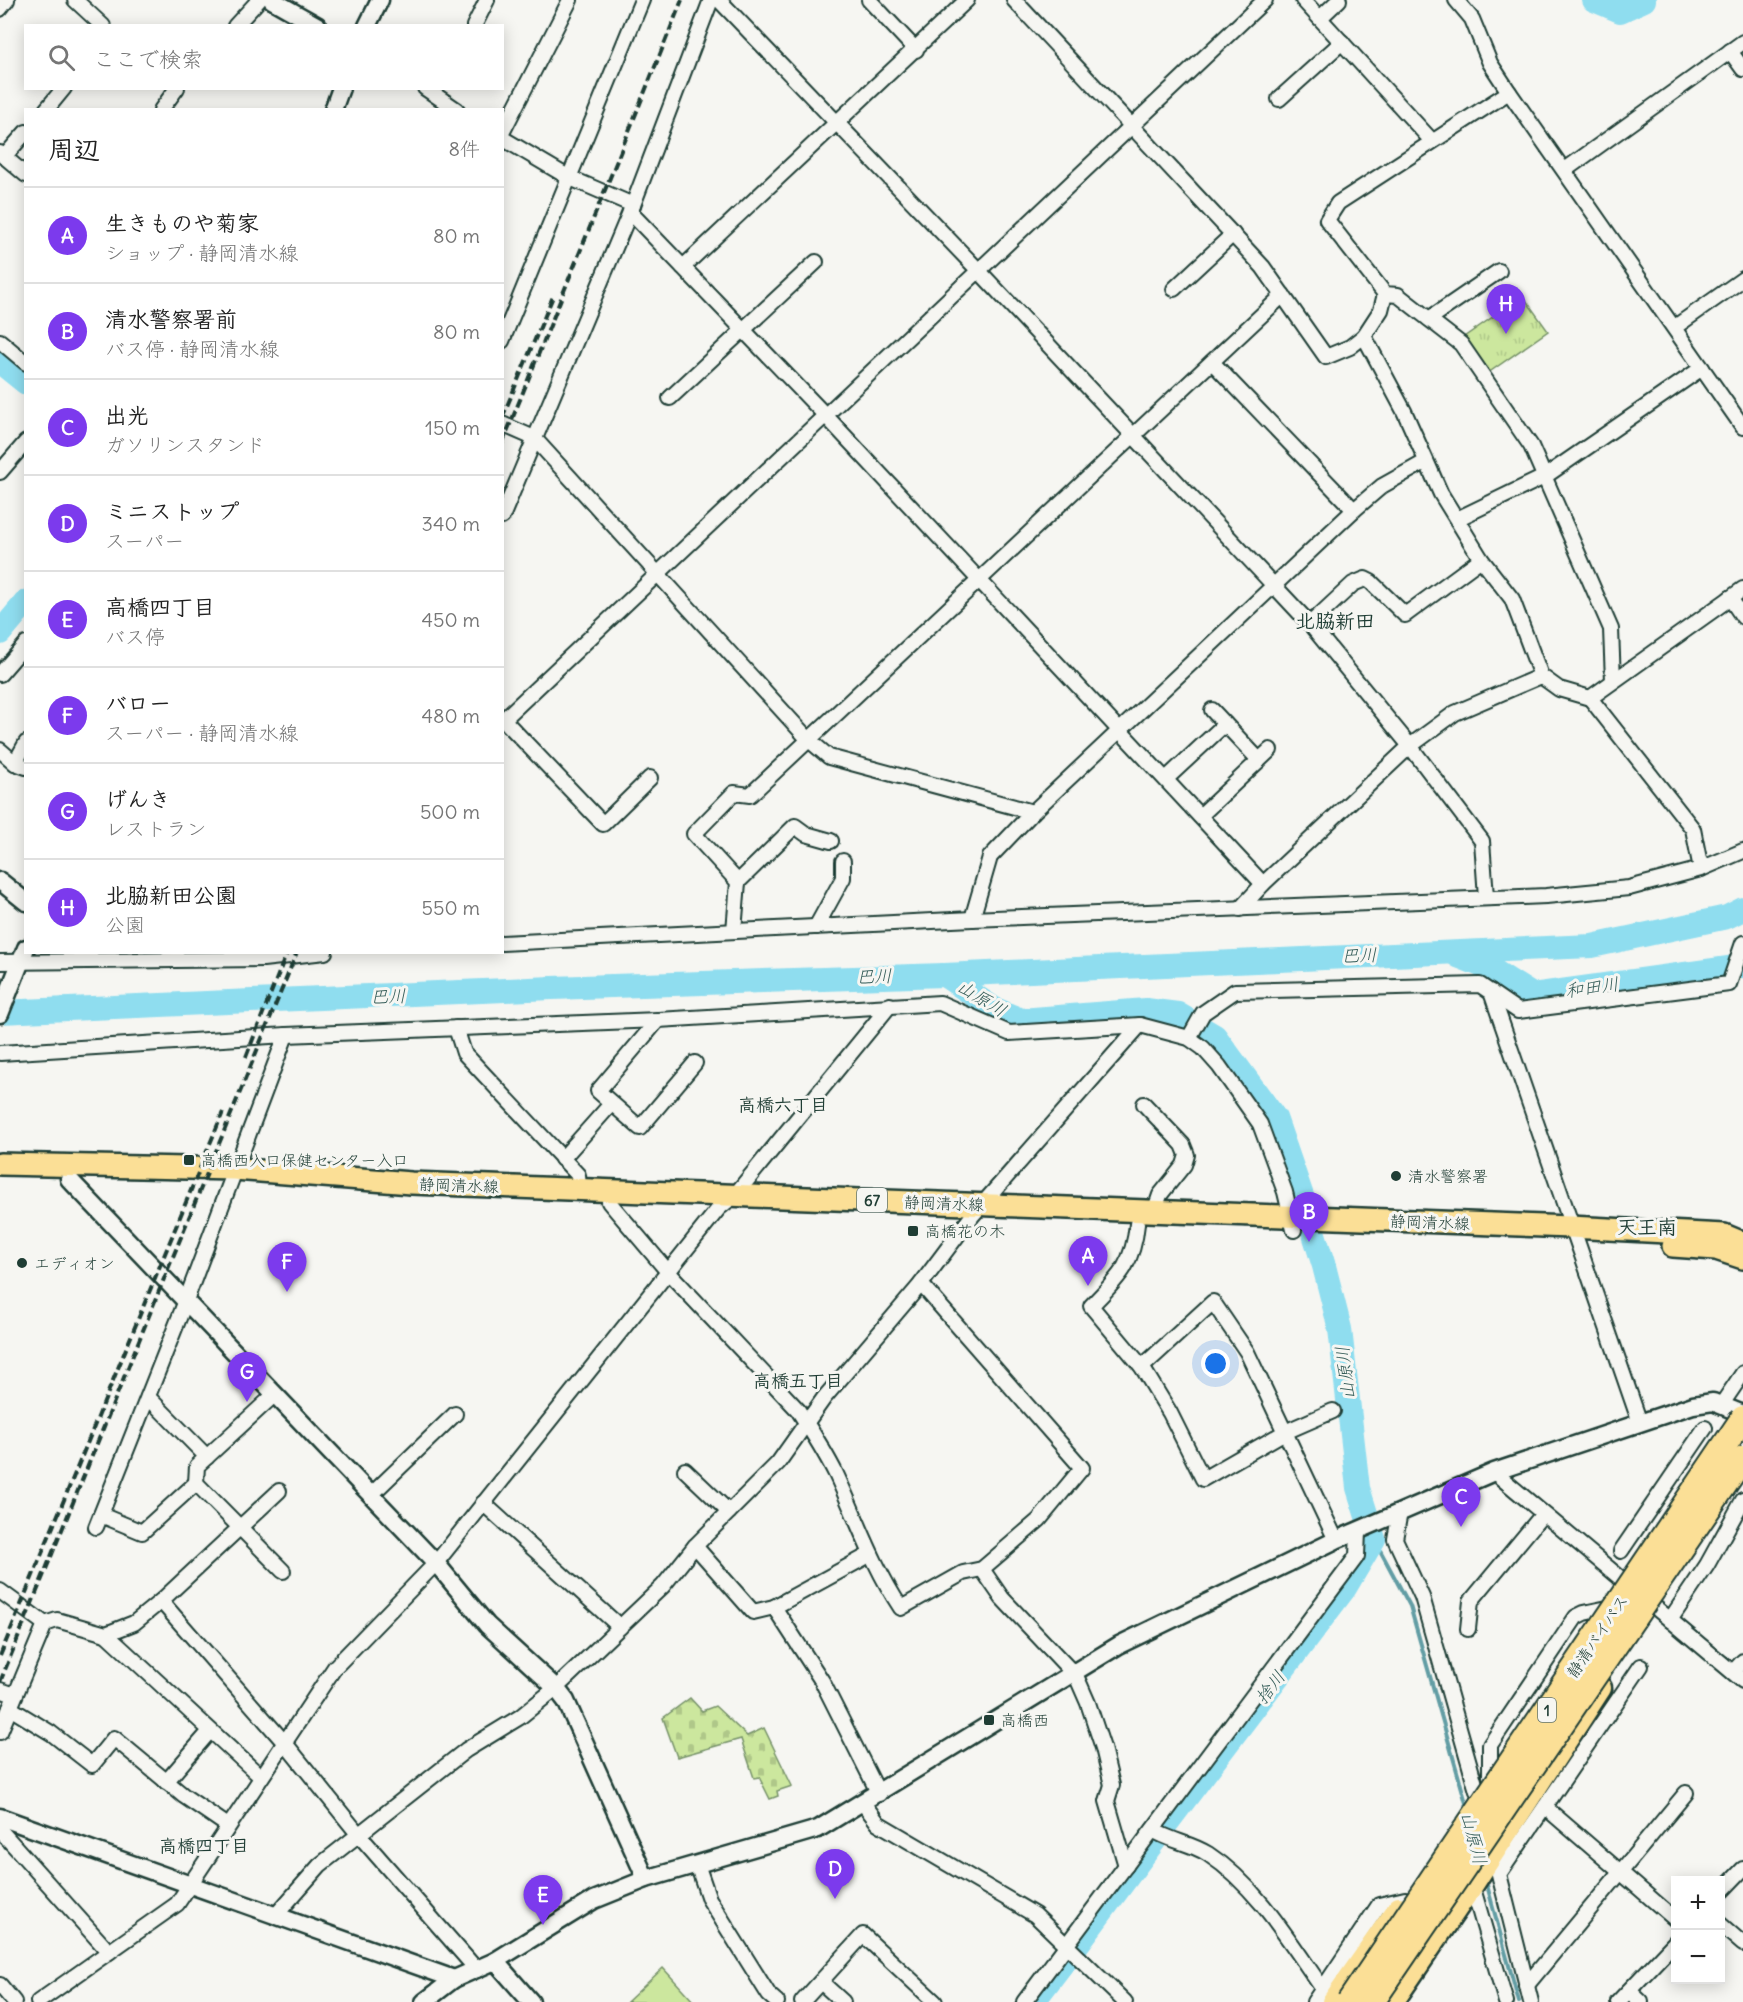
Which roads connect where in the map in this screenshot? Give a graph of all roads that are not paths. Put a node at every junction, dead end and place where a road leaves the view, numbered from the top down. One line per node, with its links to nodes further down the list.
1 (7, 0): 18 (street)
2 (75, 0): 20 (street)
3 (259, 0): 21 (street)
4 (272, 0): 22 (street)
5 (380, 0): 23 (street)
6 (487, 0): 24 (street)
7 (570, 0): 42 (street)
8 (642, 0): 49 (street)
9 (711, 0): 50 (street)
10 (719, 0): 40 (street)
11 (869, 0): 27 (street)
12 (967, 0): 27 (street)
13 (1014, 0): 41 (street)
14 (1265, 0): 41 (street)
15 (1303, 0): 19 (street)
16 (1339, 0): 19 (street)
17 (1456, 0): 34 (street)
18 (0, 9)
19 (1320, 18): 25 (street)
20 (101, 24)
21 (237, 24)
22 (314, 24)
23 (368, 24)
24 (475, 24)
25 (1342, 42): 35 (street); 45 (street)
26 (1743, 42): 28 (street)
27 (916, 50): 40 (street)
28 (1730, 51): 29 (street); 47 (street)
29 (1743, 69)
30 (62, 90): 36 (street)
31 (176, 90): 37 (street)
32 (339, 90): 38 (street)
33 (434, 91): 39 (street)
34 (1509, 92): 45 (street); 47 (street)
35 (1279, 99)
36 (47, 108)
37 (162, 108)
38 (334, 108)
39 (455, 108)
40 (837, 121): 53 (street); 54 (street)
41 (1132, 127): 51 (street); 54 (street)
42 (504, 130)
43 (24, 134): 46 (street)
44 (504, 139): 49 (street)
45 (1432, 141): 58 (street)
46 (2, 155): 48 (street)
47 (1565, 170): 61 (street)
48 (24, 173)
49 (568, 177): 50 (street); 63 (street)
50 (632, 209): 53 (street); 74 (street)
51 (1233, 234): 57 (street); 59 (street)
52 (816, 261): 62 (street)
53 (683, 267): 62 (street)
54 (979, 271): 70 (street); 73 (street)
55 (1499, 271): 60 (street)
56 (1743, 279): 61 (street)
57 (1174, 289)
58 (1385, 294): 60 (street); 64 (street)
59 (1283, 295): 64 (street); 67 (street)
60 (1429, 319): 78 (street)
61 (1675, 327): 68 (street)
62 (743, 330): 69 (street); 70 (street)
63 (504, 336)
64 (1364, 336): 76 (street)
65 (0, 341): 66 (street)
66 (24, 361)
67 (1212, 362): 73 (street); 79 (street)
68 (1702, 368): 72 (street); 78 (street)
69 (670, 398)
70 (826, 416): 83 (street); 84 (street)
71 (504, 425): 74 (street)
72 (1743, 427)
73 (1133, 436): 84 (street); 85 (street)
74 (534, 438): 80 (street); 83 (street)
75 (24, 444): 77 (street)
76 (1425, 462): 79 (street); 81 (street)
77 (0, 471)
78 (1544, 477): 81 (street); 93 (street)
79 (1354, 510): 85 (street)
80 (504, 512)
81 (1457, 519): 82 (street)
82 (1481, 559): 89 (street); 92 (street)
83 (658, 575): 96 (street); 100 (street)
84 (978, 581): 99 (street); 100 (street)
85 (1275, 586): 89 (street); 99 (street)
86 (1743, 589): 87 (street)
87 (1730, 598): 88 (street); 93 (street)
88 (1743, 617)
89 (1310, 624): 101 (street)
90 (24, 646): 91 (street)
91 (0, 674)
92 (1541, 676): 94 (street); 101 (street)
93 (1613, 681): 94 (street)
94 (1590, 698): 114 (street)
95 (1212, 710): 98 (street)
96 (504, 717)
97 (504, 719): 107 (street)
98 (1225, 724): 105 (street); 108 (street)
99 (1121, 731): 108 (street); 109 (street)
100 (809, 740): 109 (street); 116 (street)
101 (1410, 746): 117 (street); 118 (street)
102 (0, 750): 106 (street)
103 (24, 750): 106 (street)
104 (1270, 750): 105 (street)
105 (1259, 760): 110 (street)
106 (20, 765)
107 (651, 778)
108 (1166, 779): 110 (street)
109 (1033, 812): 121 (street)
110 (1200, 816): 117 (street)
111 (831, 841): 116 (street)
112 (1743, 851): 114 (street)
113 (843, 861): 122 (street)
114 (1701, 869): 118 (street)
115 (0, 881): 119 (street)
116 (738, 882): 123 (street)
117 (1263, 884): 120 (street)
118 (1486, 897): 120 (street)
119 (24, 900)
120 (1240, 909): 121 (street)
121 (972, 919): 122 (street)
122 (816, 927): 123 (street)
123 (734, 931): 124 (street)
124 (504, 943)
125 (1743, 943): 131 (street)
126 (301, 954): 127 (street)
127 (264, 956): 128 (street)
128 (132, 957): 129 (street)
129 (21, 959): 130 (street); 133 (street)
130 (0, 962)
131 (1491, 992): 138 (street); 154 (street)
132 (890, 1005): 134 (street); 135 (street); 149 (street)
133 (0, 1014)
134 (658, 1020): 136 (street); 141 (street)
135 (1140, 1025): 138 (street); 151 (street)
136 (456, 1028): 137 (street); 143 (street)
137 (286, 1035): 139 (street); 145 (street)
138 (1189, 1038): 153 (street)
139 (0, 1053)
140 (695, 1063): 141 (street)
141 (611, 1104): 143 (street)
142 (1144, 1104): 152 (street)
143 (562, 1159): 148 (street)
144 (0, 1164): 145 (main road, 静岡清水線 / 67)
145 (232, 1175): 147 (main road, 静岡清水線 / 67); 148 (main road, 静岡清水線 / 67); 150 (main road, 静岡清水線 / 67); 159 (street)
146 (0, 1178): 147 (main road, 静岡清水線 / 67)
147 (69, 1179): 159 (street)
148 (579, 1189): 149 (main road, 静岡清水線 / 67)
149 (727, 1201): 150 (main road, 静岡清水線 / 67); 151 (main road, 静岡清水線 / 67); 157 (street)
150 (609, 1202): 157 (street)
151 (977, 1210): 152 (main road, 静岡清水線 / 67); 158 (street)
152 (1145, 1218): 153 (main road, 静岡清水線 / 67); 160 (street)
153 (1293, 1223): 154 (main road, 静岡清水線 / 67)
154 (1572, 1233): 155 (main road, 静岡清水線 / 67); 156 (main road, 静岡清水線 / 67); 168 (street)
155 (1743, 1243)
156 (1743, 1258)
157 (669, 1273): 169 (street); 182 (street)
158 (921, 1284): 169 (street); 195 (street)
159 (185, 1303): 162 (street); 163 (street)
160 (1142, 1367): 172 (street); 172 (street)
161 (1743, 1373): 164 (street)
162 (274, 1395): 173 (street); 180 (street)
163 (148, 1397): 173 (street); 178 (street)
164 (1722, 1404): 167 (street); 168 (street)
165 (1332, 1411): 172 (street)
166 (455, 1414): 180 (street)
167 (1743, 1416): 262 (highway, 静清バイパス / 1, bridge)
168 (1640, 1423): 177 (street)
169 (807, 1425): 183 (street); 192 (street)
170 (1705, 1428): 187 (street)
171 (1743, 1428): 194 (highway)
172 (1285, 1432): 189 (street)
173 (207, 1457): 178 (street)
174 (1743, 1458): 263 (highway, 静清バイパス / 1, bridge)
175 (685, 1470): 183 (street)
176 (1743, 1471): 201 (highway)
177 (1494, 1472): 184 (street); 185 (street)
178 (196, 1483): 186 (street)
179 (279, 1491): 186 (street)
180 (371, 1495): 193 (street)
181 (1743, 1501): 201 (street)
182 (483, 1503): 193 (street); 203 (street)
183 (729, 1512): 190 (street)
184 (1395, 1514): 188 (street); 218 (street)
185 (1543, 1514): 198 (street); 204 (street)
186 (241, 1528): 196 (street); 199 (street)
187 (1637, 1528): 191 (street); 194 (street)
188 (1359, 1530): 189 (street); 226 (street)
189 (1336, 1540): 208 (street)
190 (695, 1546): 200 (street); 203 (street)
191 (1622, 1551)
192 (871, 1554): 195 (street); 200 (street)
193 (436, 1563): 210 (street); 215 (street)
194 (1651, 1567): 198 (highway)
195 (982, 1569): 208 (street)
196 (283, 1570)
197 (0, 1591): 202 (street)
198 (1630, 1597): 201 (street); 218 (highway); 218 (street)
199 (161, 1601): 205 (street); 215 (street)
200 (774, 1607): 220 (street)
201 (1662, 1612): 209 (street); 234 (highway)
202 (45, 1624): 205 (street); 212 (street)
203 (620, 1627): 210 (street)
204 (1468, 1629)
205 (106, 1634): 213 (street)
206 (1743, 1661): 209 (street)
207 (1641, 1666): 222 (street)
208 (1073, 1671): 220 (street); 229 (street)
209 (1738, 1677)
210 (556, 1688): 227 (street); 232 (street)
211 (0, 1690): 212 (street)
212 (12, 1702): 214 (street); 217 (street)
213 (210, 1731): 216 (street); 217 (street)
214 (0, 1732)
215 (284, 1742): 216 (street); 227 (street)
216 (261, 1777): 224 (street)
217 (166, 1782): 224 (street)
218 (1484, 1786): 250 (highway)
219 (1686, 1793): 231 (street)
220 (879, 1794): 221 (street)
221 (863, 1803): 228 (street); 239 (street)
222 (1545, 1807): 231 (street); 248 (street)
223 (0, 1817): 233 (street)
224 (228, 1826): 233 (street)
225 (0, 1830): 242 (street)
226 (1153, 1830): 229 (street); 250 (street)
227 (359, 1834): 236 (street); 244 (street)
228 (697, 1864): 232 (street); 255 (street)
229 (1126, 1866): 239 (street)
230 (1743, 1869): 235 (street)
231 (1620, 1872): 237 (street); 248 (street)
232 (646, 1879): 243 (street)
233 (190, 1883): 236 (street); 242 (street)
234 (1472, 1886): 264 (highway); 265 (street)
235 (1725, 1888)
236 (276, 1915): 245 (street)
237 (1671, 1916)
238 (1725, 1928): 240 (street)
239 (1067, 1944): 259 (street); 260 (street)
240 (1743, 1944)
241 (1671, 1946): 249 (street)
242 (109, 1952): 252 (street)
243 (495, 1961): 244 (street); 254 (street)
244 (477, 1970): 245 (street)
245 (454, 1979): 253 (street)
246 (821, 1982): 256 (street); 257 (street); 258 (street)
247 (0, 1985): 251 (street)
248 (1526, 1986): 266 (street)
249 (1629, 1991): 267 (street); 268 (street)
250 (1328, 1996): 261 (street)
251 (14, 2002)
252 (38, 2002)
253 (424, 2002)
254 (531, 2002)
255 (777, 2002)
256 (802, 2002)
257 (843, 2002)
258 (934, 2002)
259 (1024, 2002)
260 (1125, 2002)
261 (1314, 2002)
262 (1349, 2002)
263 (1372, 2002)
264 (1392, 2002)
265 (1506, 2002)
266 (1531, 2002)
267 (1618, 2002)
268 (1641, 2002)

